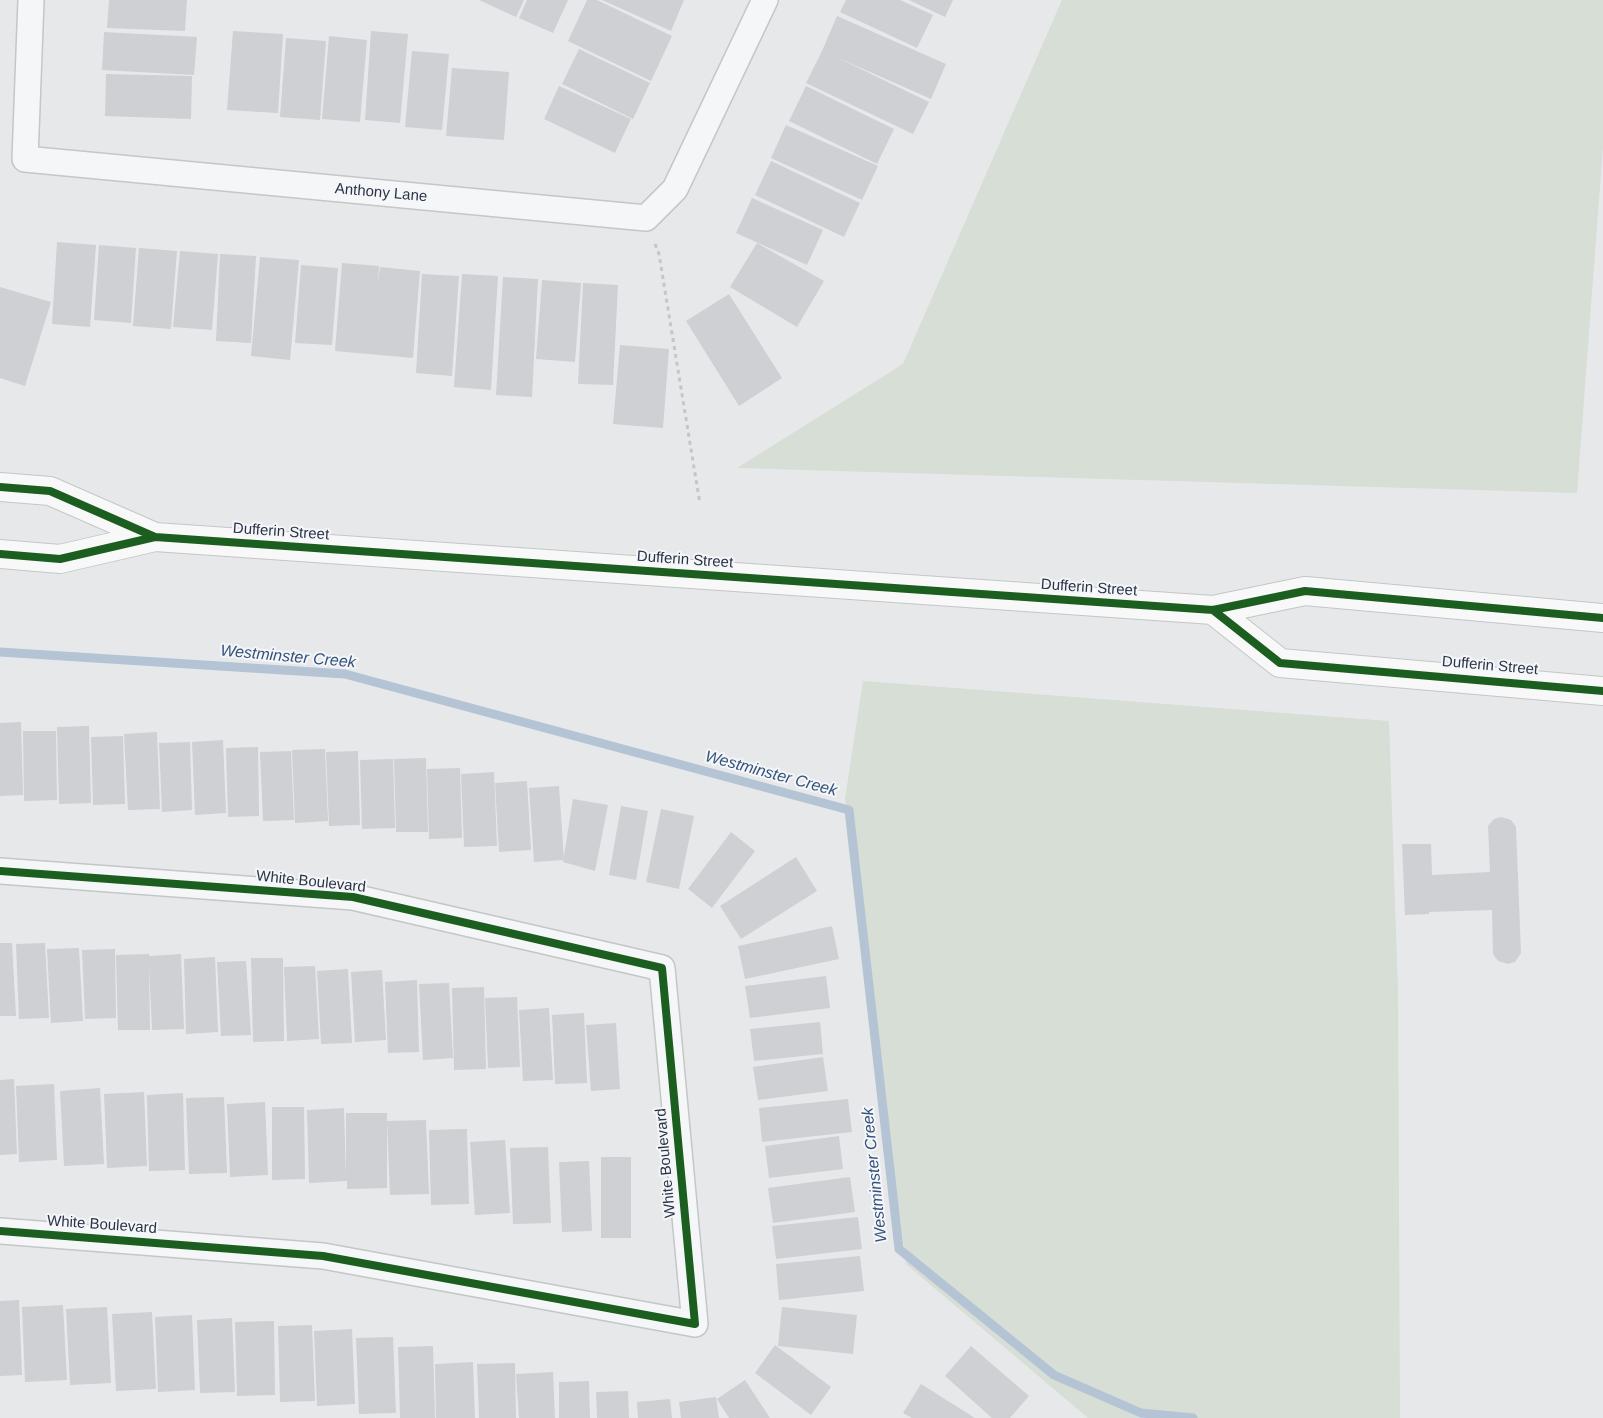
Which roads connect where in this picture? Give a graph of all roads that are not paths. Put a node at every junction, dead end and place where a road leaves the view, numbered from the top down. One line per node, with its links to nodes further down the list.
1 (31, 0): 2 (street, Anthony Lane)
2 (765, 0)
3 (0, 487): 4 (main road, Dufferin Street)
4 (155, 537): 5 (main road, Dufferin Street); 6 (main road, Dufferin Street)
5 (0, 554)
6 (1213, 610): 7 (main road, Dufferin Street); 8 (main road, Dufferin Street)
7 (1603, 618)
8 (1603, 690)
9 (0, 872): 10 (street, White Boulevard)
10 (0, 1231)

